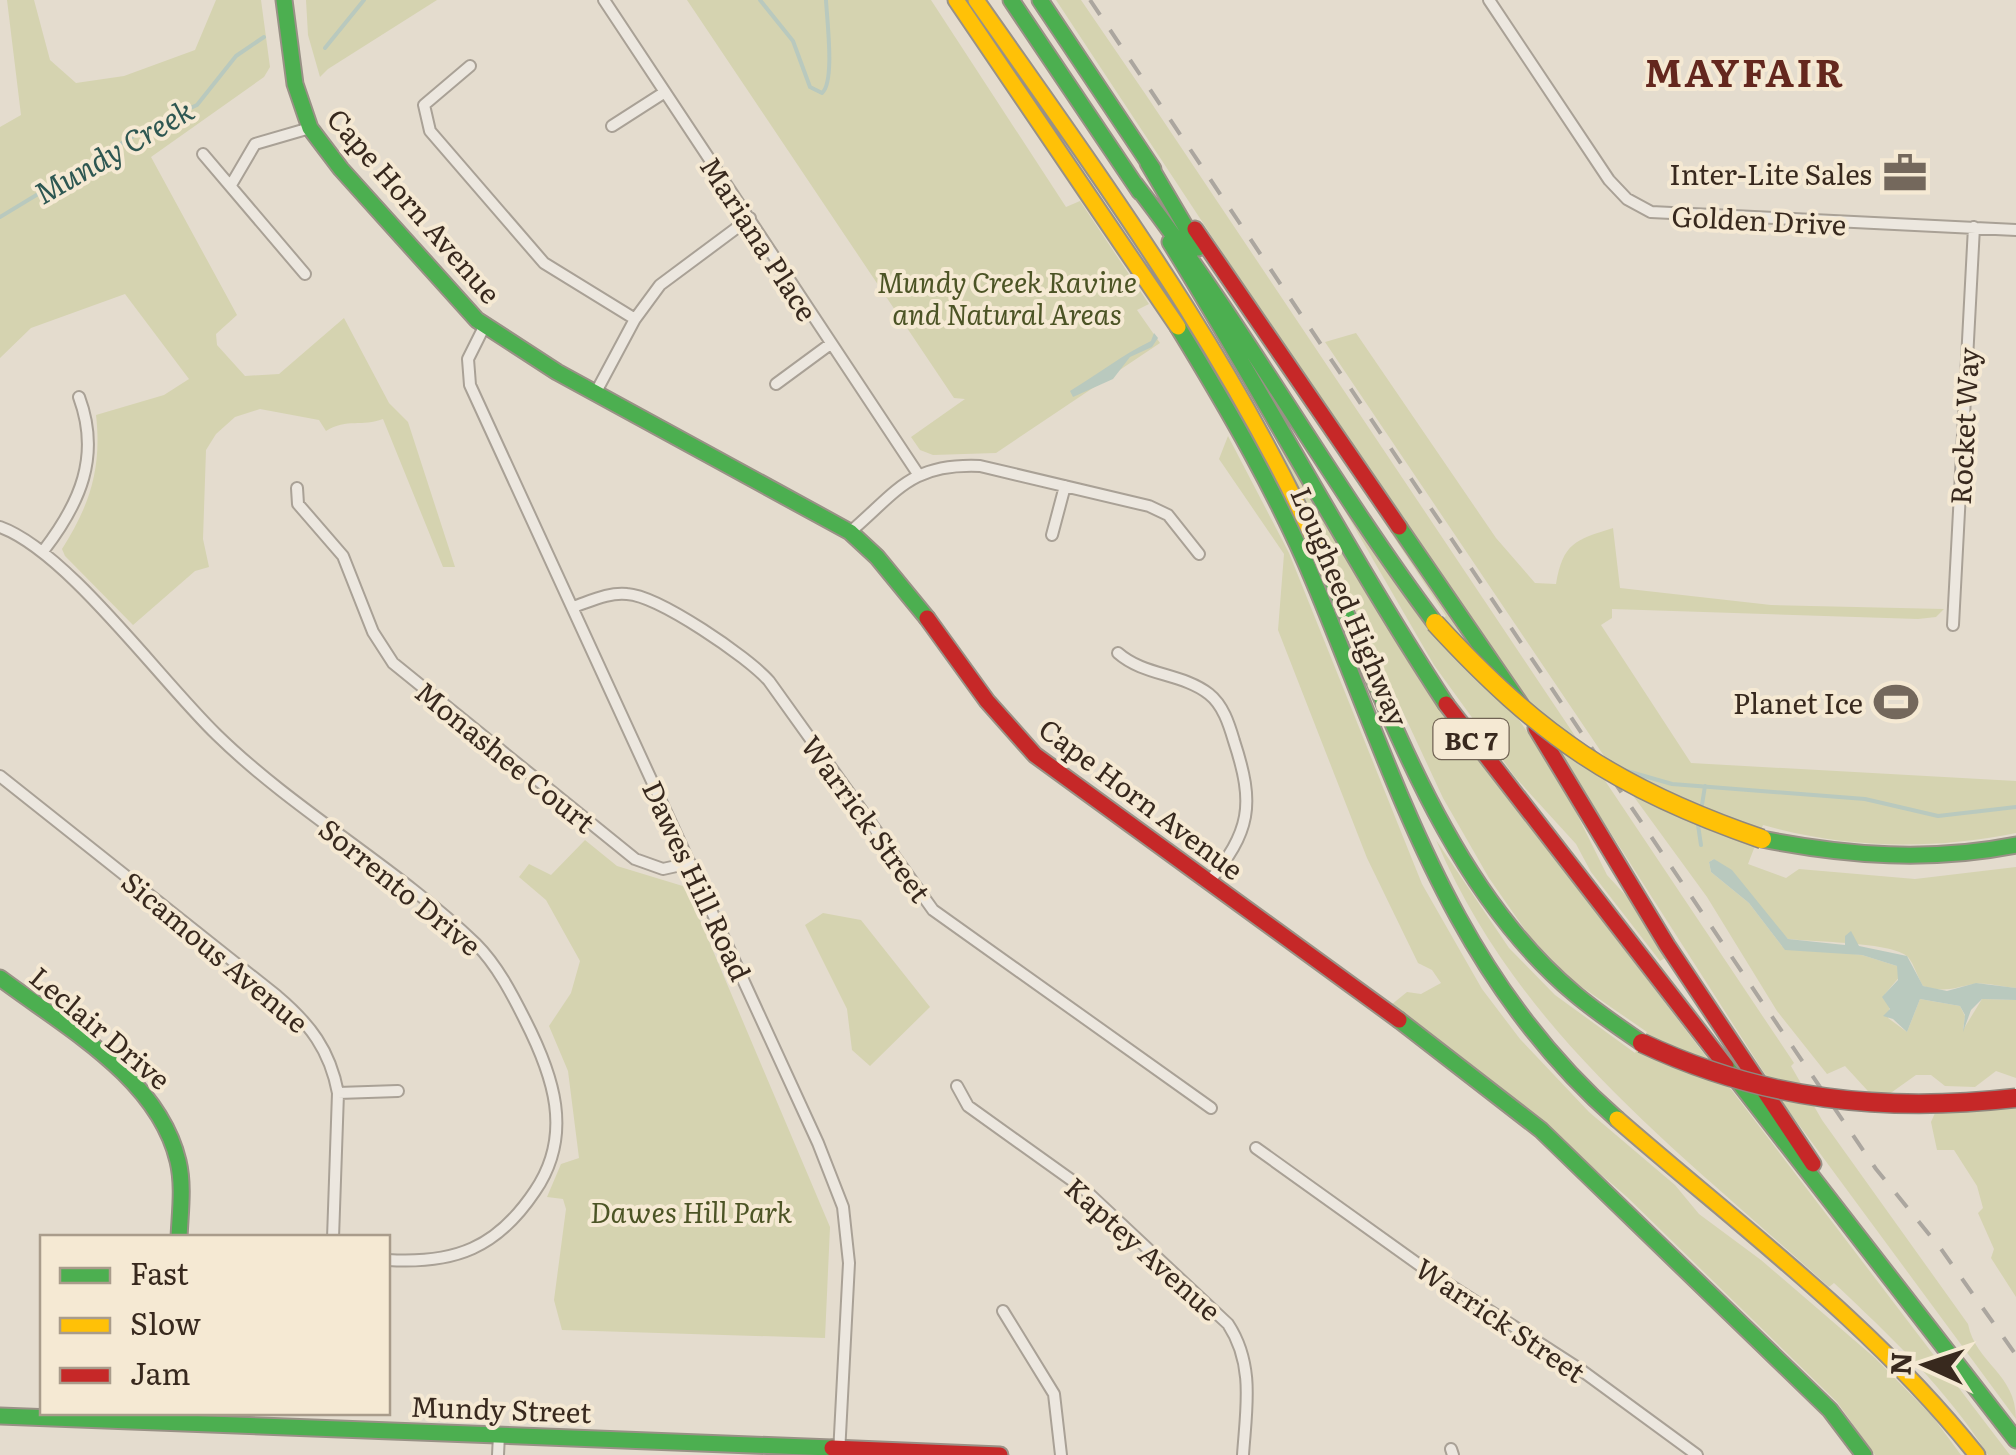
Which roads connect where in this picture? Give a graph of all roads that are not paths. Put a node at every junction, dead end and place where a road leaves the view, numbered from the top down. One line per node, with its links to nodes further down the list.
1 (288, 0): 11 (main road, Cape Horn Avenue)
2 (604, 0): 9 (street, Mariana Place)
3 (956, 0): 66 (main road, Lougheed Highway)
4 (976, 0): 46 (main road, bridge)
5 (1012, 0): 14 (main road, Lougheed Highway / BC 7)
6 (1040, 0): 13 (main road)
7 (1489, 0): 17 (street, Golden Drive)
8 (470, 66): 20 (street)
9 (665, 92): 10 (street); 16 (street, Mariana Place)
10 (612, 126)
11 (310, 128): 15 (street); 21 (main road, Cape Horn Avenue)
12 (203, 154): 15 (street)
13 (1148, 163): 35 (main road); 51 (main road)
14 (1135, 184): 35 (main road); 51 (main road, Lougheed Highway / BC 7)
15 (231, 185): 19 (street)
16 (750, 218): 20 (street); 22 (street, Mariana Place)
17 (1974, 228): 18 (street, Golden Drive); 36 (street, Rocket Way)
18 (2016, 230)
19 (305, 274)
20 (635, 319): 24 (street)
21 (484, 327): 24 (main road, Cape Horn Avenue); 34 (street, Dawes Hill Road)
22 (829, 344): 23 (street); 26 (street, Mariana Place)
23 (776, 384)
24 (596, 392): 30 (main road, Cape Horn Avenue)
25 (79, 397): 32 (street)
26 (918, 474): 27 (street); 30 (street)
27 (1066, 486): 31 (street); 33 (street)
28 (297, 488): 40 (street, Monashee Court)
29 (0, 527): 32 (street, Sorrento Drive)
30 (850, 532): 41 (main road, Cape Horn Avenue)
31 (1052, 535)
32 (44, 550): 52 (street, Sorrento Drive)
33 (1200, 554)
34 (573, 606): 40 (street, Dawes Hill Road); 47 (street, Warrick Street)
35 (1431, 618): 39 (main road, bridge)
36 (1953, 626)
37 (1118, 653): 41 (street)
38 (0, 776): 45 (street, Sicamous Avenue)
39 (2016, 845)
40 (690, 862): 59 (street, Dawes Hill Road)
41 (1208, 883): 65 (main road, Cape Horn Avenue)
42 (0, 978): 49 (main road, Leclair Drive)
43 (957, 1086): 63 (street, Kaptey Avenue)
44 (398, 1091): 45 (street)
45 (338, 1093): 50 (street, Sicamous Avenue)
46 (2016, 1098)
47 (1211, 1108)
48 (1256, 1148): 64 (street, Warrick Street)
49 (178, 1235)
50 (333, 1235)
51 (1869, 1252): 57 (main road, Lougheed Highway / BC 7)
52 (390, 1260)
53 (1004, 1311): 62 (street)
54 (0, 1416): 55 (main road, Mundy Street)
55 (173, 1418): 56 (main road, Mundy Street)
56 (499, 1435): 58 (main road, Mundy Street); 60 (street)
57 (2016, 1440)
58 (693, 1449): 59 (main road, Mundy Street)
59 (839, 1452): 61 (main road, Mundy Street)
60 (498, 1455)
61 (1000, 1455)
62 (1062, 1455)
63 (1243, 1455)
64 (1697, 1455)
65 (1864, 1455)
66 (1977, 1455)

